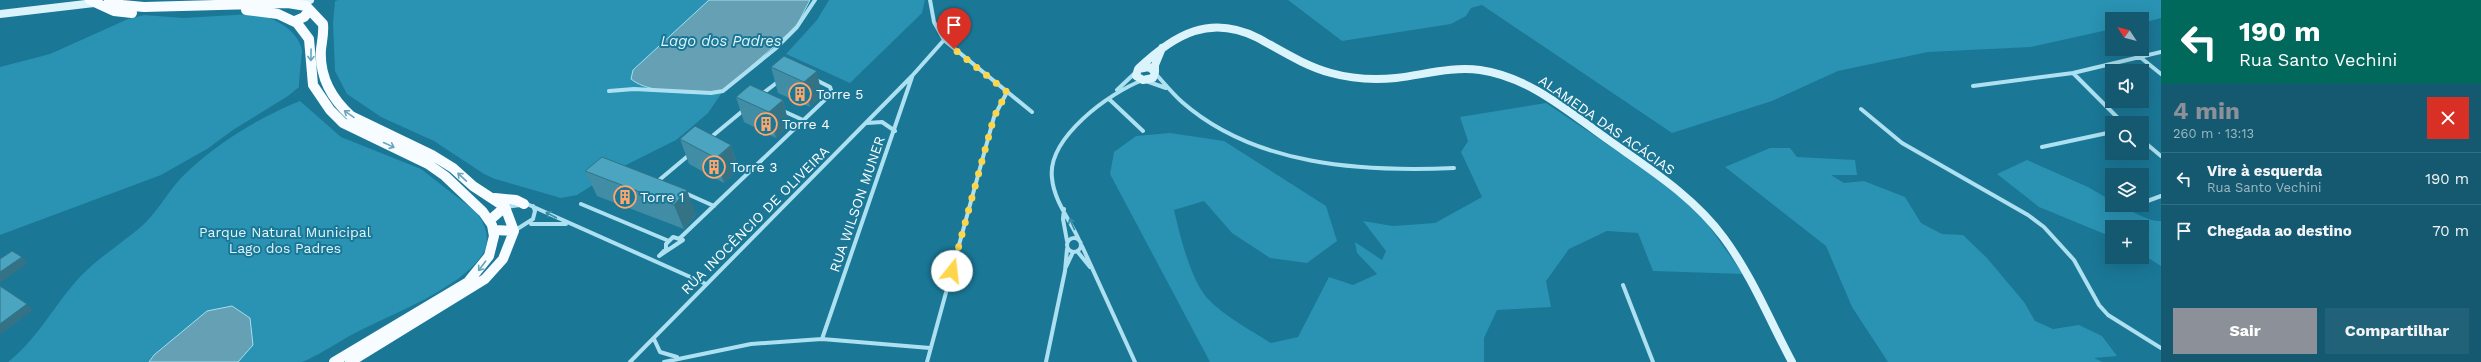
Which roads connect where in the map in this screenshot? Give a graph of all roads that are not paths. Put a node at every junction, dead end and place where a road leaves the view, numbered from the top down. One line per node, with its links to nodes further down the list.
1 (78, 0): 9 (street)
2 (109, 0): 7 (main road)
3 (283, 0): 7 (street)
4 (815, 0): 26 (street)
5 (930, 0): 12 (street)
6 (92, 2): 9 (street); 11 (main road)
7 (267, 3): 8 (main road)
8 (306, 4): 11 (main road); 11 (main road); 52 (main road, one-way to 8)
9 (59, 7): 10 (street)
10 (0, 14)
11 (291, 19): 59 (main road, one-way to 59)
12 (944, 40): 21 (street, RUA INOCÊNCIO DE OLIVEIRA); 27 (street)
13 (1162, 48): 16 (street, ALAMEDA DAS ACÁCIAS); 17 (street); 90 (street, ALAMEDA DAS ACÁCIAS)
14 (2161, 52): 15 (street)
15 (2140, 57): 18 (street); 19 (street)
16 (1138, 70): 17 (street); 23 (street); 28 (street)
17 (1155, 73): 23 (street); 25 (street)
18 (2073, 73): 24 (street); 35 (street)
19 (2161, 74)
20 (785, 76): 29 (street)
21 (912, 76): 37 (street, RUA INOCÊNCIO DE OLIVEIRA); 38 (street, RUA WILSON MUNER)
22 (812, 79): 36 (street)
23 (1145, 80): 25 (street); 28 (street)
24 (1972, 86)
25 (1167, 88): 46 (street)
26 (609, 91)
27 (1007, 92): 34 (street); 79 (street)
28 (1115, 93): 30 (street)
29 (757, 98)
30 (1109, 99): 39 (street); 58 (street)
31 (751, 103): 41 (street)
32 (776, 107): 36 (street)
33 (1861, 109): 80 (street)
34 (1032, 112)
35 (2116, 116)
36 (803, 120): 56 (street)
37 (866, 123): 38 (street); 75 (street, RUA INOCÊNCIO DE OLIVEIRA)
38 (895, 131): 78 (street, RUA WILSON MUNER)
39 (1143, 131)
40 (2105, 134): 43 (street)
41 (705, 142)
42 (2149, 146): 45 (street)
43 (2042, 147)
44 (693, 152): 48 (street)
45 (2161, 156)
46 (1454, 168)
47 (653, 178): 48 (street)
48 (658, 181): 49 (street)
49 (665, 184)
50 (679, 190): 56 (street)
51 (2161, 196): 53 (street)
52 (495, 198): 55 (main road); 57 (main road)
53 (2149, 200)
54 (581, 204): 66 (street)
55 (529, 205): 57 (street); 60 (street); 61 (street, one-way to 55)
56 (714, 206): 64 (street)
57 (506, 207): 59 (main road); 63 (main road)
58 (1064, 209): 65 (street, one-way to 58); 67 (street)
59 (490, 220): 62 (main road)
60 (530, 224): 61 (street); 63 (street)
61 (568, 224): 72 (street)
62 (494, 230): 63 (main road); 82 (main road, one-way to 82)
63 (514, 231): 83 (main road)
64 (680, 238): 66 (street); 71 (street)
65 (1079, 240): 67 (street); 68 (street)
66 (669, 241): 71 (street)
67 (1067, 241): 69 (street)
68 (1082, 246): 70 (street); 73 (street)
69 (1067, 249): 70 (street); 74 (street)
70 (1075, 252): 73 (street); 74 (street)
71 (659, 256): 72 (street)
72 (653, 262): 75 (street)
73 (1092, 268): 88 (street)
74 (1065, 271): 87 (street)
75 (706, 284): 77 (street, RUA INOCÊNCIO DE OLIVEIRA)
76 (1623, 285): 89 (street)
77 (654, 339): 81 (street); 84 (street, RUA INOCÊNCIO DE OLIVEIRA)
78 (822, 339): 79 (street); 81 (street)
79 (930, 348): 86 (street)
80 (2161, 348)
81 (677, 358): 85 (street)
82 (334, 362)
83 (350, 362)
84 (630, 362)
85 (664, 362)
86 (927, 362)
87 (1046, 362)
88 (1135, 362)
89 (1653, 362)
90 (1792, 362)

